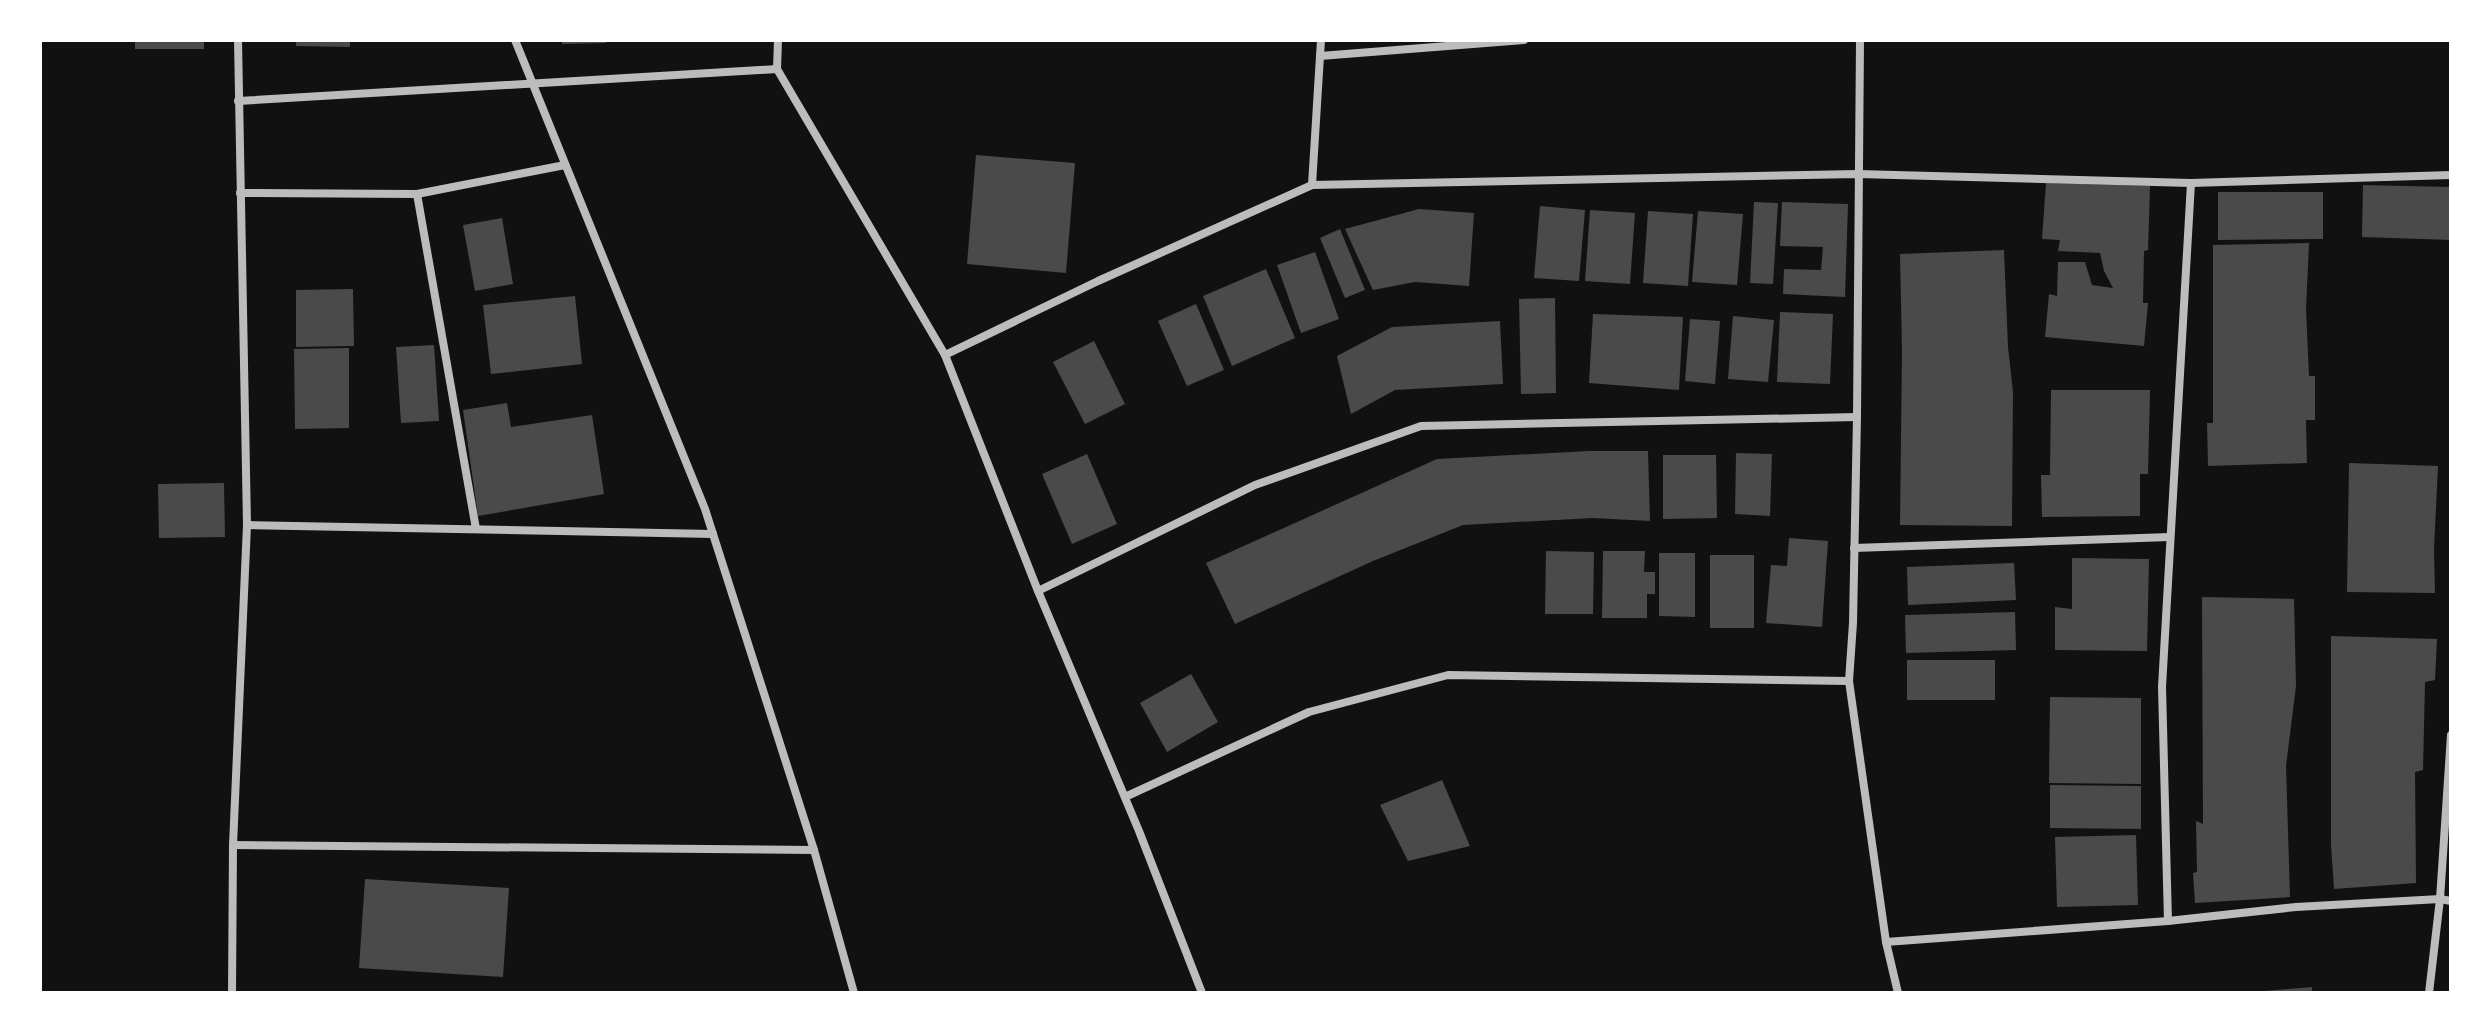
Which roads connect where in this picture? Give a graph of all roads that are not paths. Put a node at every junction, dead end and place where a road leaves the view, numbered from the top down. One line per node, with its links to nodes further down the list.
1 (238, 40): 10 (street)
2 (515, 40): 9 (street)
3 (778, 40): 8 (street)
4 (1321, 40): 7 (street)
5 (1524, 40): 7 (street)
6 (1860, 40): 12 (street)
7 (1320, 56): 15 (street)
8 (777, 69): 9 (street); 18 (street)
9 (531, 83): 10 (street); 11 (street)
10 (238, 101): 16 (street)
11 (565, 165): 17 (street); 22 (street)
12 (1858, 174): 14 (street); 15 (street); 19 (street)
13 (2451, 175): 14 (street)
14 (2191, 183): 23 (street)
15 (1312, 185): 18 (street)
16 (240, 193): 17 (street); 20 (street)
17 (417, 194): 21 (street)
18 (945, 355): 25 (street)
19 (1857, 417): 24 (street); 25 (street)
20 (247, 525): 21 (street); 29 (street)
21 (476, 529): 22 (street)
22 (713, 534): 30 (street)
23 (2170, 537): 24 (street); 33 (street)
24 (1854, 548): 26 (street)
25 (1038, 591): 28 (street)
26 (1849, 681): 28 (street); 34 (street)
27 (2451, 735): 31 (street)
28 (1125, 797): 37 (street)
29 (233, 845): 30 (street); 35 (street)
30 (814, 850): 36 (street)
31 (2440, 899): 32 (street); 33 (street); 39 (street)
32 (2451, 901)
33 (2168, 921): 34 (street)
34 (1886, 942): 38 (street)
35 (232, 993)
36 (854, 993)
37 (1202, 993)
38 (1898, 993)
39 (2429, 993)

